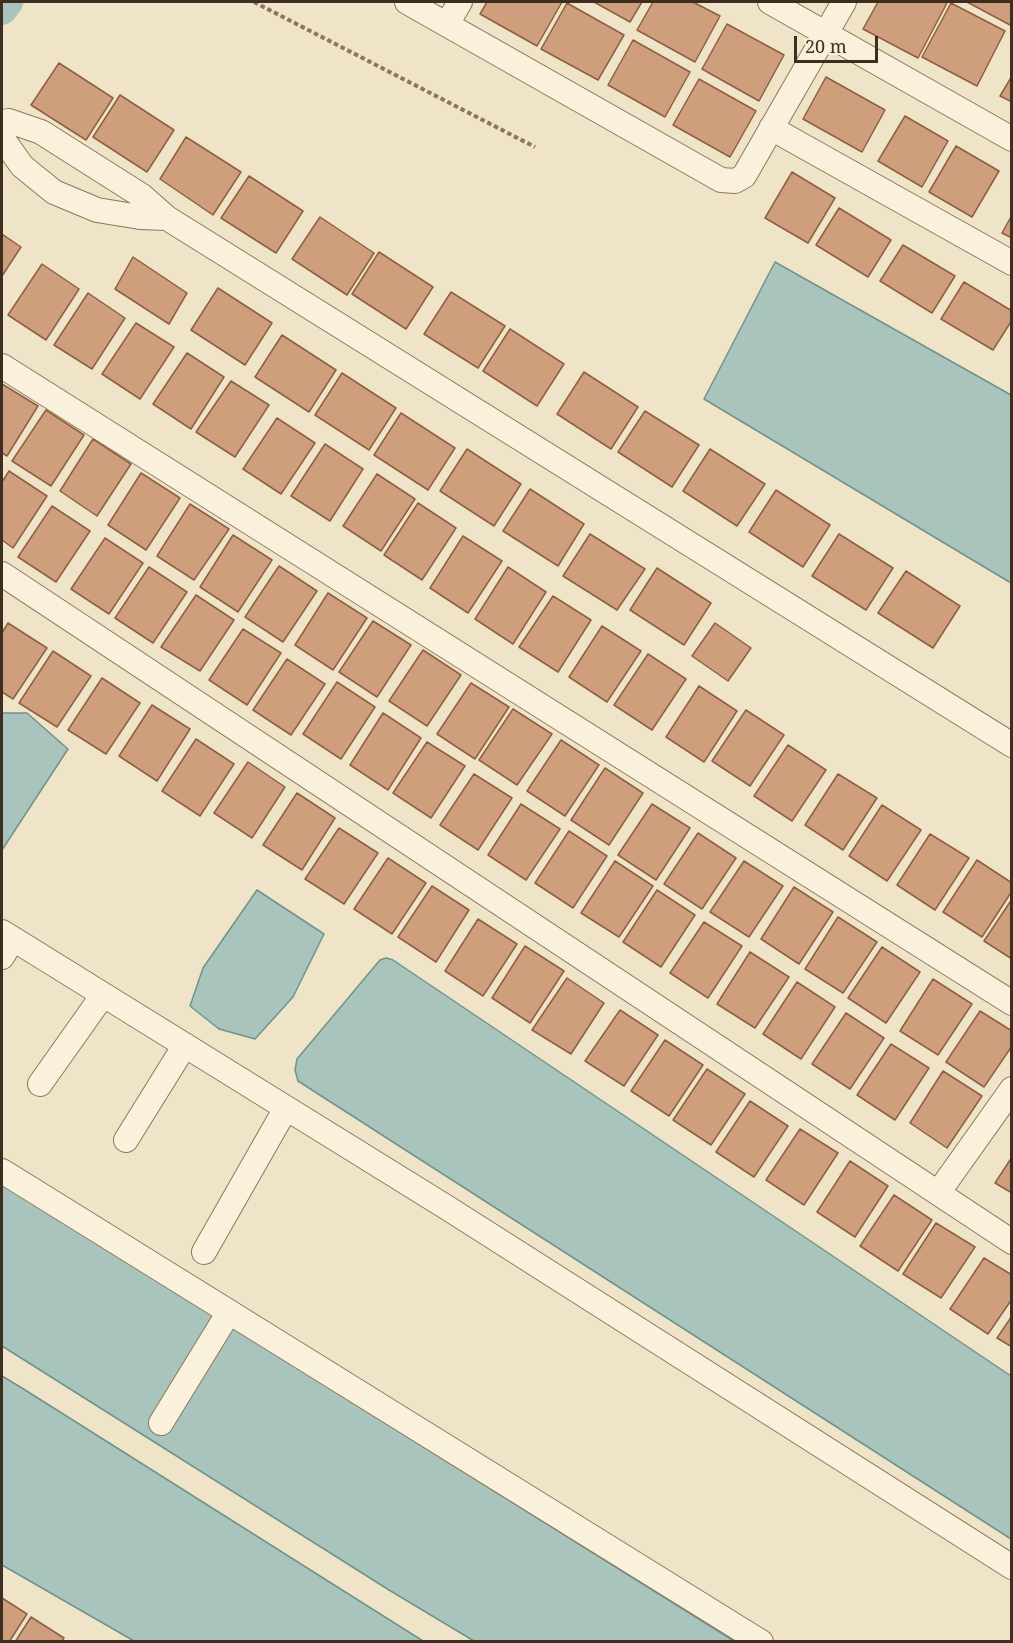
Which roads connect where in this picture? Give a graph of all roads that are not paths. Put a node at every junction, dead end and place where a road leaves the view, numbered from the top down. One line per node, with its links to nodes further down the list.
1 (408, 2): 5 (street)
2 (460, 2): 5 (street)
3 (770, 2): 6 (street)
4 (844, 2): 6 (street)
5 (447, 24): 8 (street)
6 (825, 32): 8 (street); 10 (street)
7 (2, 122): 11 (street)
8 (771, 128): 12 (street)
9 (2, 131): 11 (street)
10 (1011, 139)
11 (167, 218): 15 (street)
12 (1011, 264)
13 (2, 366): 18 (street)
14 (2, 574): 25 (street)
15 (1011, 745)
16 (5, 943): 17 (street)
17 (103, 995): 19 (street); 20 (street)
18 (1011, 1004)
19 (185, 1045): 22 (street); 23 (street)
20 (40, 1084)
21 (1011, 1089): 25 (street)
22 (286, 1108): 27 (street); 30 (street)
23 (126, 1140)
24 (2, 1171): 28 (street)
25 (938, 1193): 26 (street)
26 (1011, 1242)
27 (204, 1252)
28 (229, 1312): 29 (street); 31 (street)
29 (161, 1423)
30 (1011, 1567)
31 (761, 1641)

